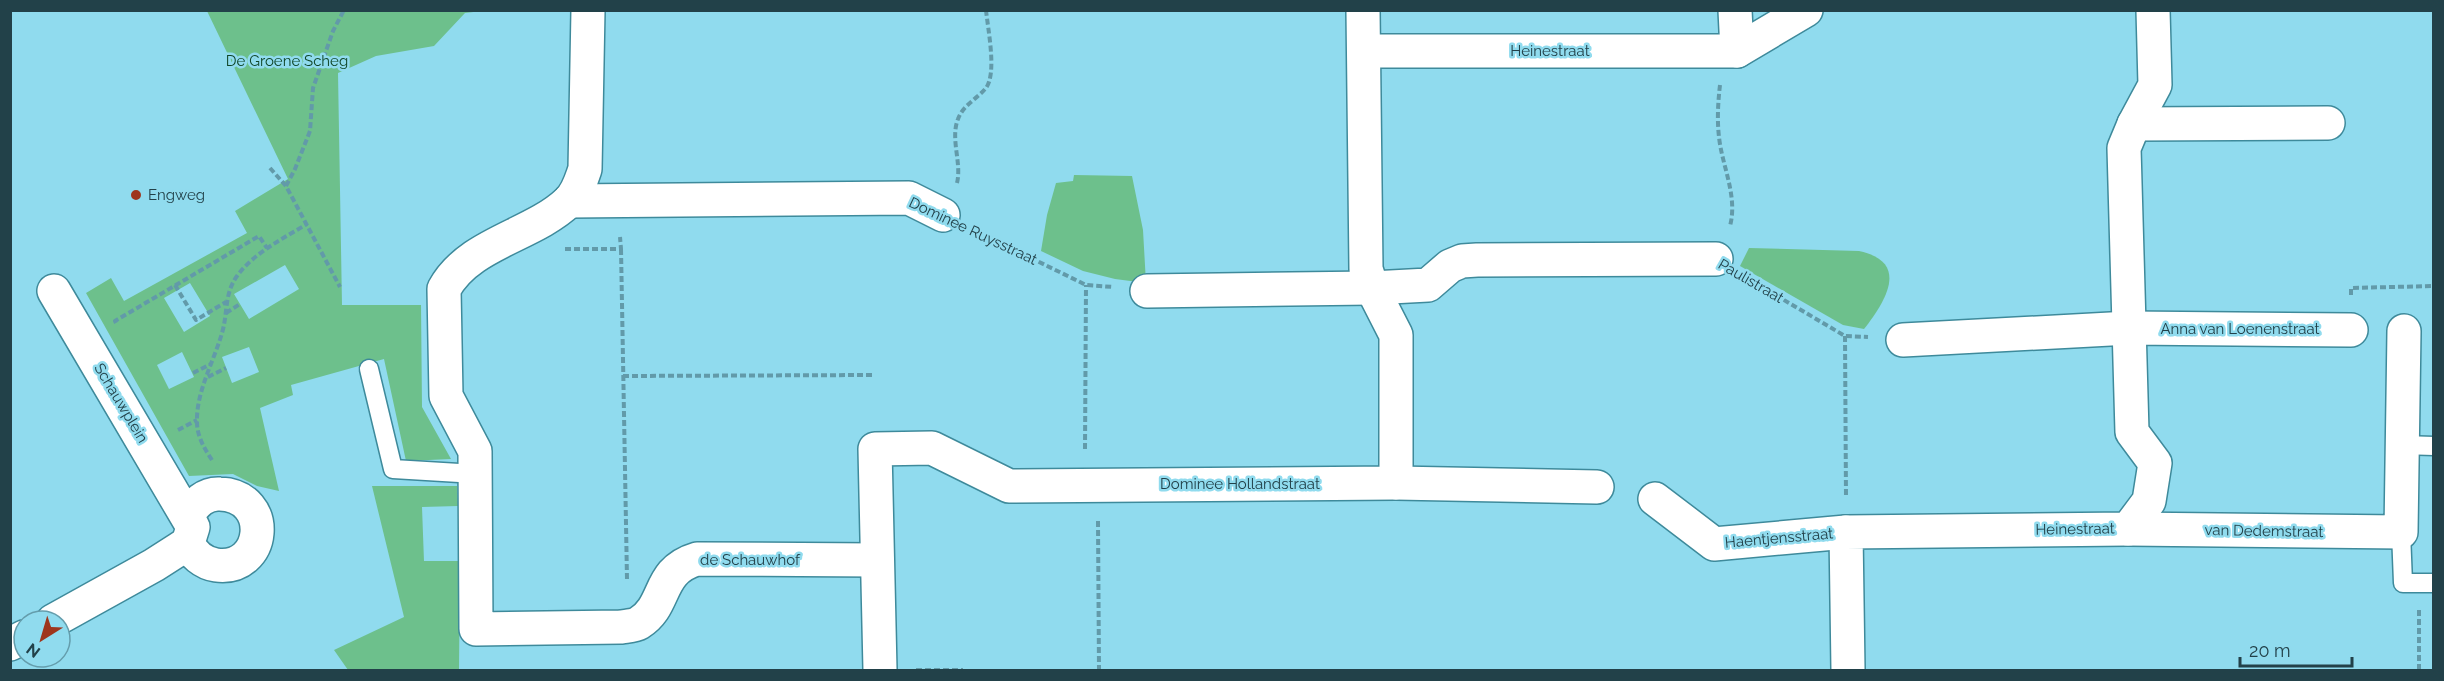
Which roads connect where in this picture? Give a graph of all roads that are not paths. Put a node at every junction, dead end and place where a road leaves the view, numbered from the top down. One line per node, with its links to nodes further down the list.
1 (588, 10): 10 (street)
2 (1363, 10): 6 (street)
3 (1735, 10): 7 (street)
4 (1806, 10): 7 (street)
5 (2153, 10): 9 (street, Heinestraat)
6 (1364, 51): 7 (street, Heinestraat); 13 (street)
7 (1730, 51)
8 (2328, 123): 9 (street)
9 (2134, 124): 16 (street, Heinestraat)
10 (569, 201): 11 (street, Dominee Ruysstraat); 22 (street)
11 (943, 215)
12 (1716, 260): 13 (street, Paulistraat)
13 (1372, 288): 15 (street); 23 (street)
14 (54, 291): 26 (street, Schauwplein)
15 (1147, 291)
16 (2128, 328): 17 (street, Anna van Loenenstraat); 19 (street); 27 (street, Heinestraat)
17 (2351, 330)
18 (2404, 331): 21 (street)
19 (1903, 340)
20 (369, 369): 22 (lane)
21 (2418, 446): 29 (street)
22 (476, 474): 30 (street, de Schauwhof)
23 (1396, 483): 24 (street); 30 (street, Dominee Hollandstraat)
24 (1597, 487)
25 (1655, 499): 28 (street, Haentjensstraat)
26 (188, 529): 26 (street, Schauwplein); 32 (street)
27 (2128, 529): 28 (street, Heinestraat); 29 (street, van Dedemstraat)
28 (1846, 532): 34 (street)
29 (2401, 532): 31 (lane)
30 (877, 560): 33 (street, Dominee Hollandstraat)
31 (2426, 583)
32 (72, 610)
33 (880, 670)
34 (1848, 670)

